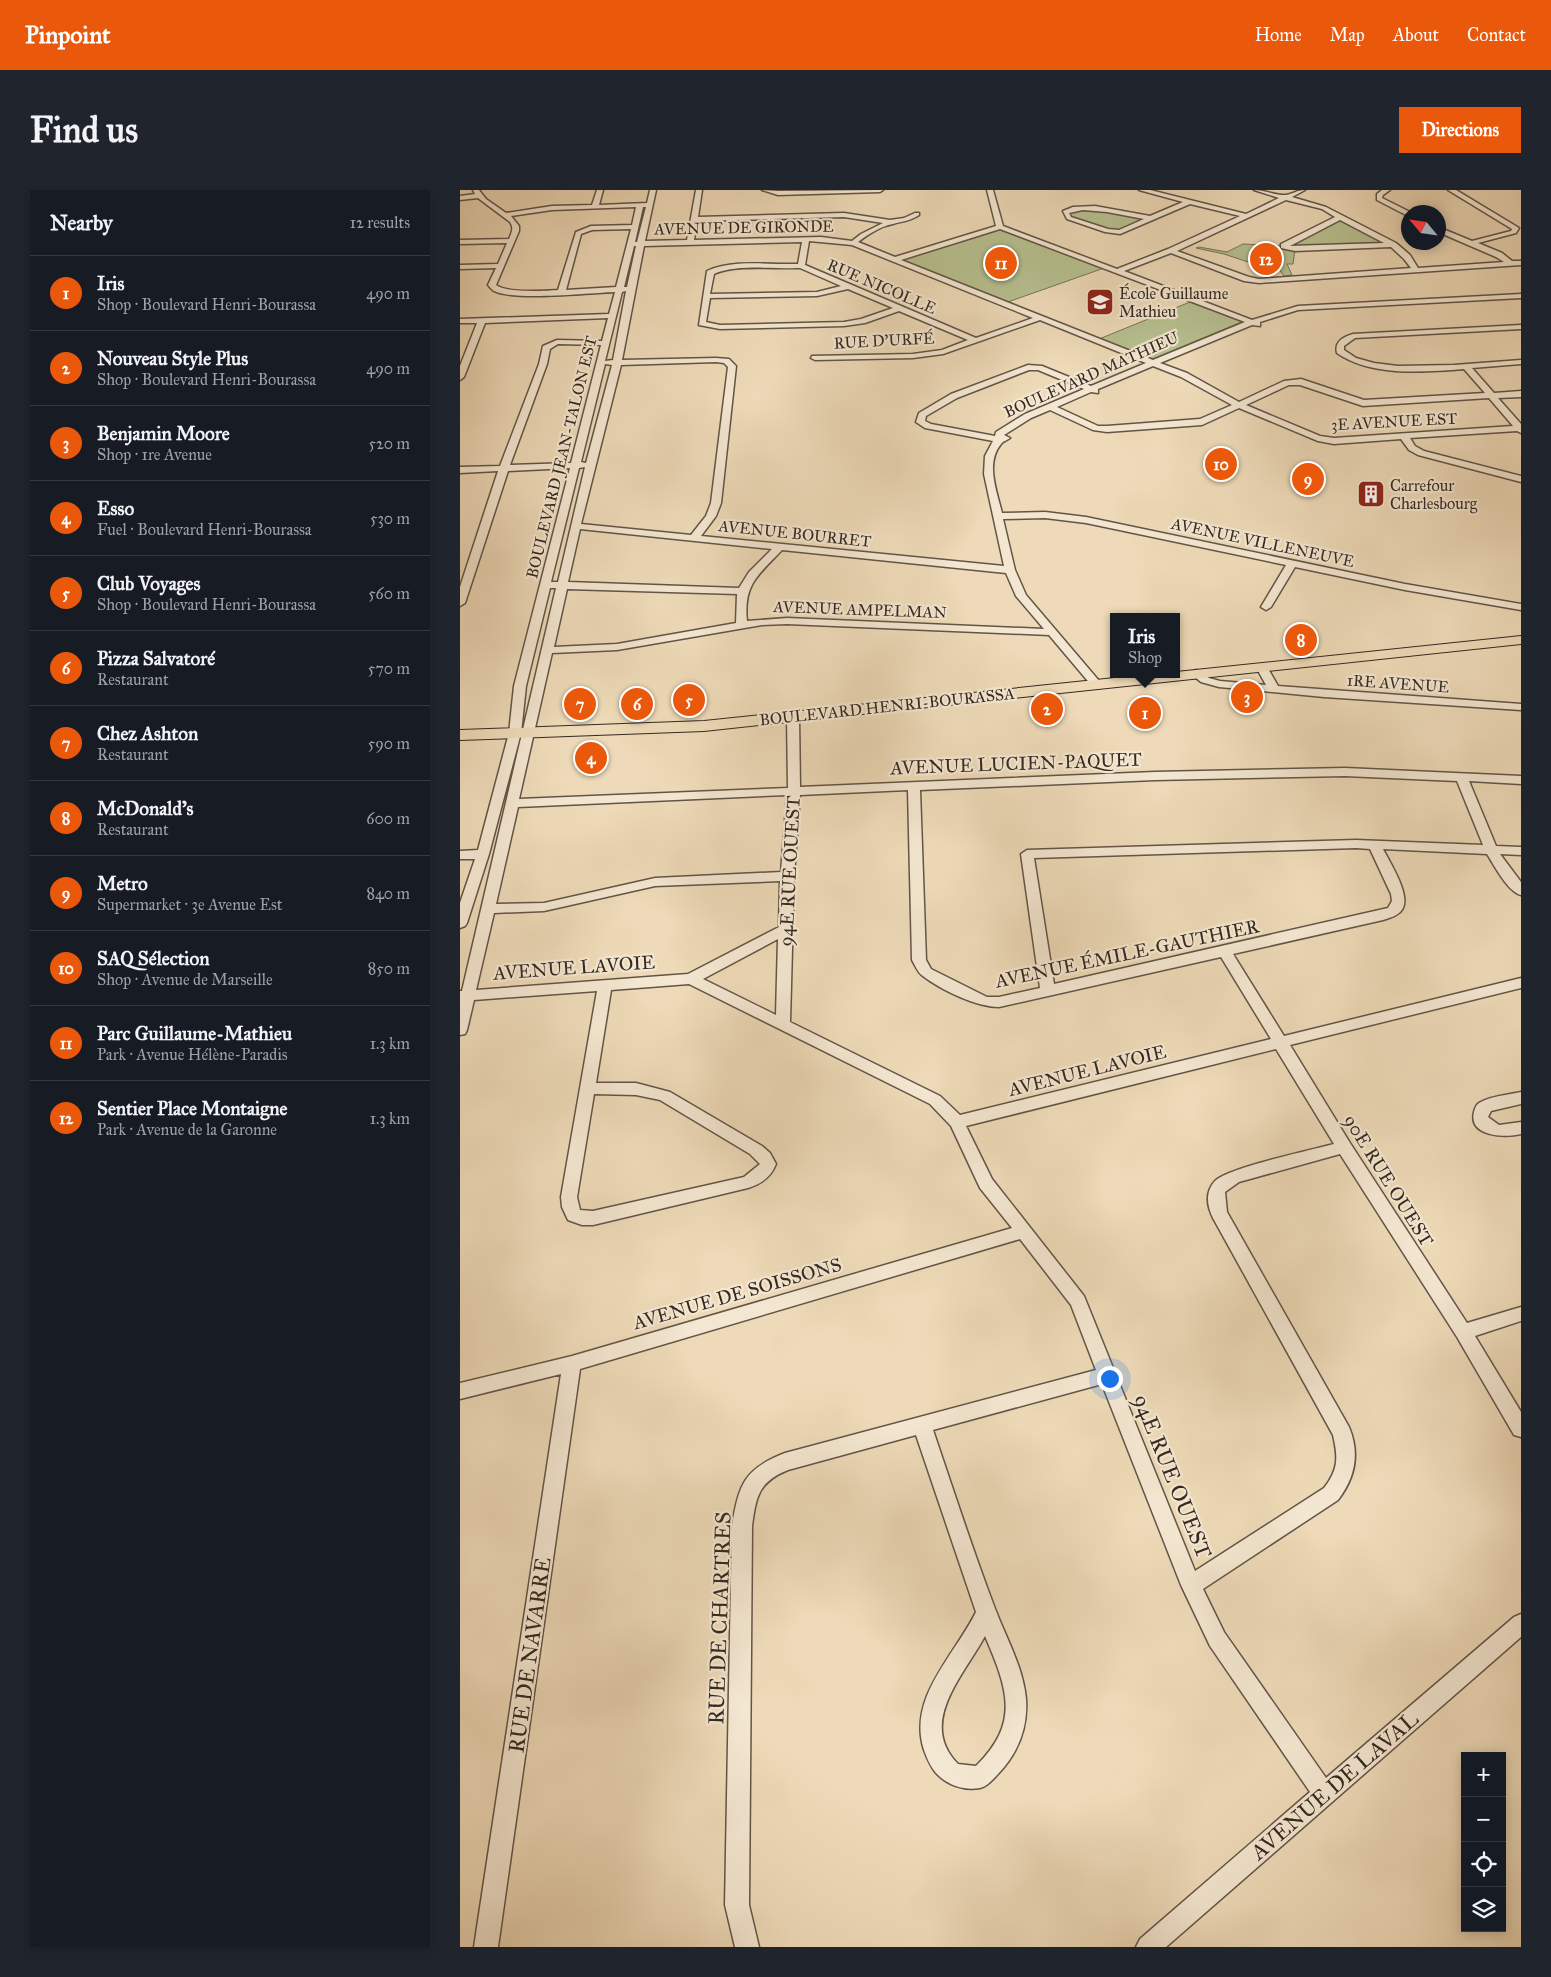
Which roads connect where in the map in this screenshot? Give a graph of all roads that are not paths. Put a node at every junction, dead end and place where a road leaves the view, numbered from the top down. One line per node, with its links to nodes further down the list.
1 (600, 190): 19 (street)
2 (644, 190): 17 (street, BOULEVARD JEAN-TALON EST)
3 (653, 190): 18 (street, BOULEVARD JEAN-TALON EST)
4 (699, 190): 25 (street)
5 (765, 190): 6 (street)
6 (880, 190)
7 (990, 190): 28 (street)
8 (1142, 190): 16 (street)
9 (1257, 190): 15 (street)
10 (1302, 190): 15 (street)
11 (1388, 190): 20 (street)
12 (1451, 190): 36 (street)
13 (477, 193): 14 (street); 22 (street)
14 (460, 198)
15 (1288, 198): 23 (street); 24 (street)
16 (1189, 202): 23 (street); 26 (street)
17 (641, 205): 18 (street); 19 (street); 29 (street, BOULEVARD JEAN-TALON EST)
18 (650, 205): 38 (street, BOULEVARD JEAN-TALON EST)
19 (595, 206): 22 (street)
20 (1401, 210)
21 (917, 214): 27 (street)
22 (506, 215): 32 (street)
23 (1248, 216): 40 (street)
24 (1340, 217): 39 (street); 39 (street)
25 (694, 219): 27 (street); 34 (street)
26 (1152, 219): 26 (street)
27 (890, 222): 35 (street)
28 (1000, 226): 41 (street); 48 (street)
29 (634, 227): 37 (street, BOULEVARD JEAN-TALON EST); 52 (street)
30 (1446, 232): 36 (street)
31 (806, 239): 34 (street, AVENUE DE GIRONDE); 35 (street, AVENUE DE GIRONDE); 45 (street, RUE NICOLLE)
32 (511, 241): 33 (street); 44 (street)
33 (460, 242)
34 (690, 243): 38 (street, AVENUE DE GIRONDE)
35 (853, 243): 41 (street, AVENUE DE GIRONDE)
36 (1471, 243): 43 (street)
37 (630, 244): 38 (street, AVENUE DE GIRONDE); 50 (street, BOULEVARD JEAN-TALON EST)
38 (641, 244): 51 (street, BOULEVARD JEAN-TALON EST)
39 (1393, 245): 47 (street)
40 (1171, 251): 47 (street); 48 (street)
41 (896, 259): 60 (street, AVENUE DE GIRONDE)
42 (1521, 263): 43 (street)
43 (1511, 264): 47 (street)
44 (500, 266): 46 (street); 52 (street)
45 (801, 266): 49 (street, RUE NICOLLE); 53 (street)
46 (460, 267)
47 (1416, 270)
48 (1118, 271): 63 (street)
49 (848, 286): 53 (street); 58 (street, RUE NICOLLE)
50 (620, 289): 51 (street); 52 (street); 59 (street, BOULEVARD JEAN-TALON EST)
51 (630, 289): 71 (street, BOULEVARD JEAN-TALON EST)
52 (562, 291)
53 (706, 296): 58 (street)
54 (1521, 296): 55 (street, BOULEVARD MATHIEU)
55 (1506, 298): 56 (street); 57 (street, BOULEVARD MATHIEU)
56 (1519, 306)
57 (1316, 307): 63 (street, BOULEVARD MATHIEU); 64 (street, BOULEVARD MATHIEU)
58 (900, 308): 66 (street, RUE NICOLLE)
59 (612, 316): 61 (street); 67 (street, BOULEVARD JEAN-TALON EST)
60 (1040, 318): 66 (street, RUE D'URFÉ); 72 (street, AVENUE DE GIRONDE)
61 (482, 320): 62 (street); 75 (street)
62 (460, 321)
63 (1253, 322): 64 (street); 72 (street, BOULEVARD MATHIEU)
64 (1265, 327): 74 (street, BOULEVARD MATHIEU)
65 (1521, 327): 73 (street)
66 (977, 340): 68 (street, RUE D'URFÉ)
67 (606, 343): 70 (street, BOULEVARD JEAN-TALON EST); 88 (street)
68 (815, 358)
69 (1521, 362): 73 (street)
70 (601, 363): 71 (street); 87 (street, BOULEVARD JEAN-TALON EST)
71 (617, 363): 86 (street, BOULEVARD JEAN-TALON EST); 93 (street)
72 (1153, 363): 74 (street, AVENUE DE GIRONDE); 76 (street, BOULEVARD MATHIEU)
73 (1465, 365): 79 (street)
74 (1164, 367): 77 (street, BOULEVARD MATHIEU); 80 (street, 3E AVENUE EST)
75 (460, 377)
76 (1092, 389): 77 (street); 81 (street, BOULEVARD MATHIEU); 85 (street)
77 (1103, 394): 82 (street, BOULEVARD MATHIEU)
78 (1521, 394): 79 (street)
79 (1491, 396): 80 (street); 83 (street)
80 (1238, 406): 82 (street); 84 (street, 3E AVENUE EST)
81 (1050, 407): 82 (street); 85 (street, BOULEVARD MATHIEU)
82 (1062, 412): 85 (street, BOULEVARD MATHIEU)
83 (1521, 429): 84 (street, 3E AVENUE EST)
84 (1404, 437): 90 (street)
85 (1000, 440): 91 (street, BOULEVARD MATHIEU)
86 (590, 464): 87 (street); 92 (street, BOULEVARD JEAN-TALON EST)
87 (576, 465): 88 (street); 97 (street, BOULEVARD JEAN-TALON EST)
88 (504, 468): 89 (street); 100 (street)
89 (460, 470)
90 (1521, 479)
91 (997, 516): 95 (street, AVENUE VILLENEUVE); 96 (street, BOULEVARD MATHIEU)
92 (576, 526): 93 (street, AVENUE BOURRET); 98 (street, BOULEVARD JEAN-TALON EST)
93 (694, 538): 94 (street, AVENUE BOURRET)
94 (780, 546): 96 (street, AVENUE BOURRET); 99 (street)
95 (1292, 563): 101 (street); 102 (street, AVENUE VILLENEUVE)
96 (1010, 570): 104 (street, BOULEVARD MATHIEU)
97 (546, 585): 98 (street); 115 (street, BOULEVARD JEAN-TALON EST)
98 (562, 585): 99 (street); 106 (street, BOULEVARD JEAN-TALON EST)
99 (742, 591): 103 (street)
100 (460, 603)
101 (1266, 607)
102 (1521, 607)
103 (742, 625): 104 (street, AVENUE AMPELMAN); 106 (street, AVENUE AMPELMAN)
104 (1052, 632): 111 (street, BOULEVARD MATHIEU)
105 (1521, 640): 107 (main road, BOULEVARD HENRI-BOURASSA)
106 (549, 650): 115 (street, BOULEVARD JEAN-TALON EST)
107 (1262, 666): 108 (main road, BOULEVARD HENRI-BOURASSA); 112 (street)
108 (1196, 673): 109 (main road, BOULEVARD HENRI-BOURASSA); 112 (street, 1RE AVENUE)
109 (1180, 675)
110 (1151, 678): 111 (main road, BOULEVARD HENRI-BOURASSA)
111 (1096, 684): 114 (main road, BOULEVARD HENRI-BOURASSA)
112 (1274, 690): 113 (street, 1RE AVENUE)
113 (1521, 707)
114 (793, 717): 115 (main road, BOULEVARD HENRI-BOURASSA); 120 (street, 94E RUE OUEST)
115 (522, 733): 116 (main road, BOULEVARD HENRI-BOURASSA); 121 (street); 125 (street)
116 (460, 735)
117 (1461, 776): 118 (street, AVENUE LUCIEN-PAQUET); 119 (street, AVENUE LUCIEN-PAQUET); 123 (street)
118 (1521, 780)
119 (914, 787): 120 (street, AVENUE LUCIEN-PAQUET); 136 (street, AVENUE ÉMILE-GAUTHIER)
120 (794, 790): 121 (street, AVENUE LUCIEN-PAQUET); 127 (street, 94E RUE OUEST)
121 (512, 803): 129 (street)
122 (1374, 844): 123 (street); 132 (street, AVENUE ÉMILE-GAUTHIER); 136 (street)
123 (1491, 850): 124 (street); 128 (street)
124 (1521, 851)
125 (483, 854): 126 (street); 130 (street)
126 (460, 855)
127 (787, 876): 129 (street); 131 (street, 94E RUE OUEST)
128 (1521, 890)
129 (487, 909): 137 (street)
130 (460, 923)
131 (786, 929): 133 (street, AVENUE LAVOIE); 138 (street, 94E RUE OUEST)
132 (1225, 952): 136 (street, AVENUE ÉMILE-GAUTHIER); 140 (street, 90E RUE OUEST)
133 (691, 979): 135 (street, AVENUE LAVOIE); 138 (street)
134 (1521, 983): 140 (street, AVENUE LAVOIE)
135 (605, 985): 137 (street, AVENUE LAVOIE); 141 (street)
136 (1048, 991)
137 (464, 995): 139 (street)
138 (783, 1024): 143 (street)
139 (460, 1030)
140 (1281, 1042): 143 (street, AVENUE LAVOIE); 145 (street, 90E RUE OUEST)
141 (588, 1089): 141 (street)
142 (1521, 1098): 144 (street)
143 (958, 1122): 146 (street, 94E RUE OUEST)
144 (1521, 1128)
145 (1344, 1147): 148 (street, 90E RUE OUEST); 154 (street)
146 (1025, 1231): 149 (street, AVENUE DE SOISSONS); 150 (street, 94E RUE OUEST)
147 (1521, 1314): 148 (street)
148 (1462, 1332): 153 (street, 90E RUE OUEST)
149 (572, 1364): 151 (street, AVENUE DE SOISSONS); 159 (street, RUE DE NAVARRE)
150 (1107, 1374): 152 (street, RUE DE CHARTRES); 154 (street, 94E RUE OUEST)
151 (460, 1391)
152 (922, 1425): 155 (street); 158 (street, RUE DE CHARTRES)
153 (1521, 1428)
154 (1191, 1585): 157 (street, 94E RUE OUEST)
155 (986, 1614): 155 (street)
156 (1521, 1624): 157 (street, AVENUE DE LAVAL)
157 (1324, 1794): 160 (street, AVENUE DE LAVAL)
158 (744, 1946)
159 (486, 1947)
160 (1148, 1947)

